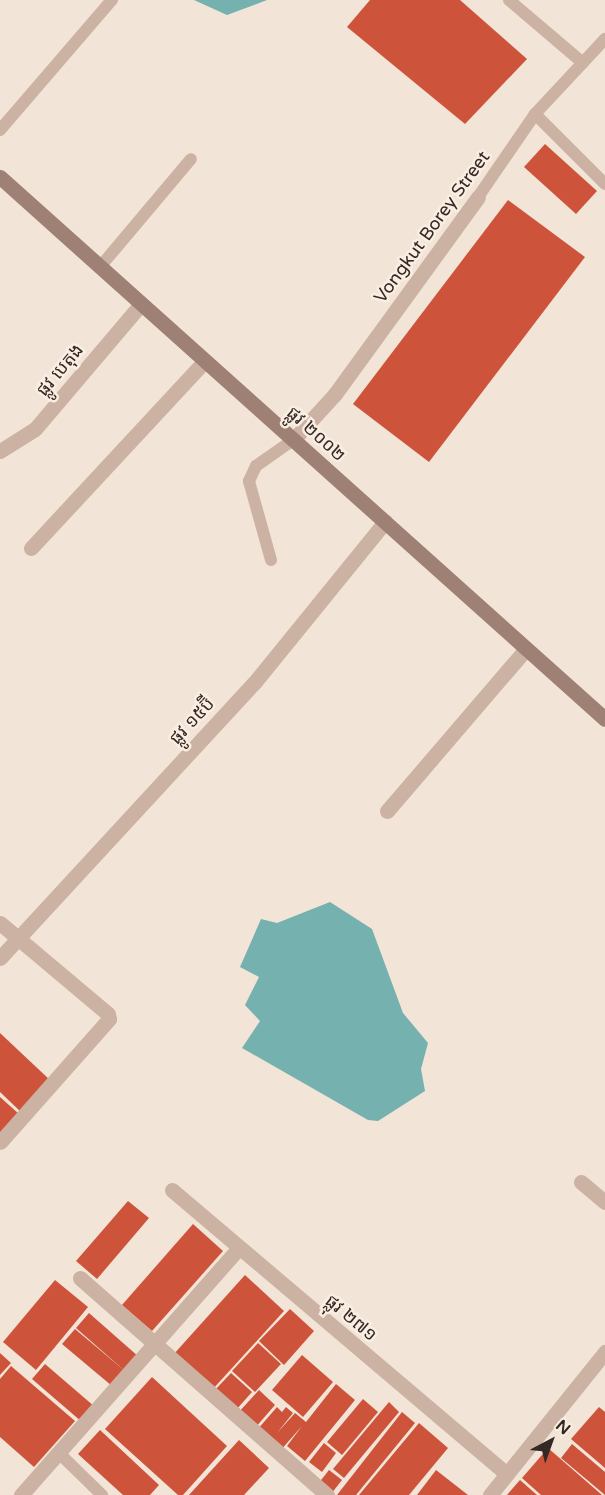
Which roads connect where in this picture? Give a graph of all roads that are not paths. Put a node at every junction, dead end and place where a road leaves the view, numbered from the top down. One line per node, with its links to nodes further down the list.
1 (112, 0): 6 (lane)
2 (509, 0): 4 (lane)
3 (605, 39): 4 (lane, Vongkut Borey Street)
4 (583, 63): 5 (lane, Vongkut Borey Street)
5 (535, 114): 9 (lane); 10 (lane, Vongkut Borey Street)
6 (0, 129)
7 (191, 159): 11 (lane)
8 (0, 177): 11 (street, ផ្លូវ ២០០២)
9 (605, 184)
10 (478, 197): 14 (street, Vongkut Borey Street)
11 (100, 267): 12 (street, ផ្លូវ ២០០២)
12 (141, 304): 13 (street, ផ្លូវ ២០០២); 15 (street, ផ្លូវ បេតុង)
13 (206, 361): 14 (street, ផ្លូវ ២០០២); 17 (street)
14 (293, 440): 16 (street, ផ្លូវ ២០០២); 18 (lane)
15 (0, 451)
16 (385, 522): 19 (street, ផ្លូវ ២០០២); 23 (street, ផ្លូវ ១៥ប៊ី)
17 (31, 548)
18 (271, 560)
19 (526, 649): 20 (street, ផ្លូវ ២០០២); 21 (street)
20 (605, 719)
21 (387, 811)
22 (0, 923): 23 (street)
23 (17, 938): 24 (street, ផ្លូវ ១៥ប៊ី); 25 (street)
24 (0, 958)
25 (0, 1142)
26 (580, 1182): 28 (street)
27 (172, 1190): 29 (street, ផ្លុវ ២៧១)
28 (605, 1202)
29 (238, 1249): 31 (street); 34 (street, ផ្លុវ ២៧១)
30 (80, 1278): 31 (street)
31 (155, 1343): 33 (street); 37 (street)
32 (605, 1352): 34 (street)
33 (60, 1454): 35 (street); 36 (lane)
34 (507, 1474): 38 (street)
35 (21, 1495)
36 (102, 1495)
37 (327, 1495)
38 (490, 1495)

